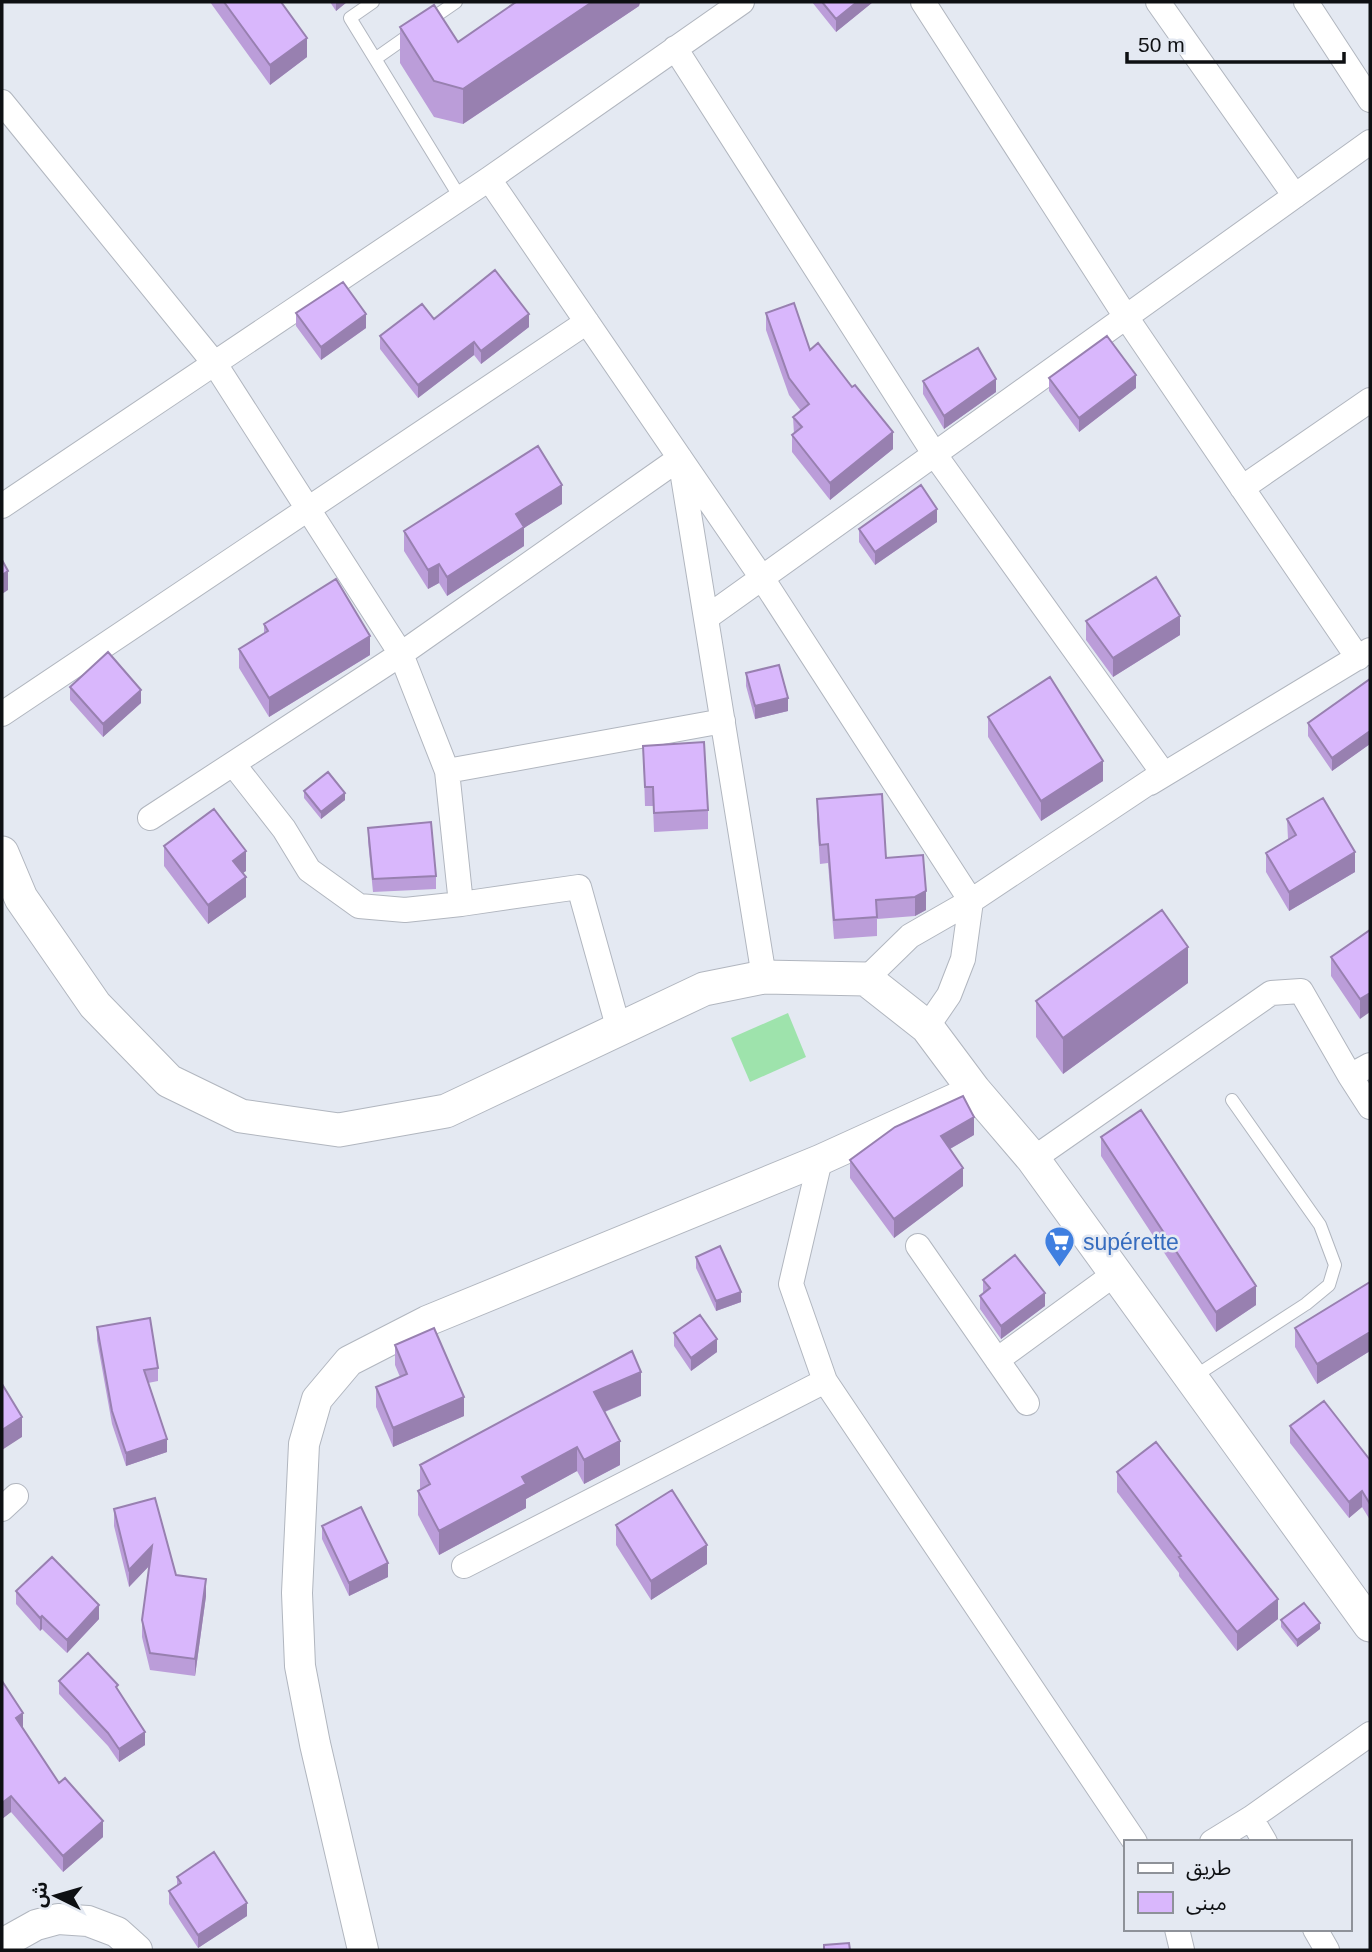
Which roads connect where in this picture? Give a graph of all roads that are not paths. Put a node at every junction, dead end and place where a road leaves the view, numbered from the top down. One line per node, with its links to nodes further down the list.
1 (373, 2): 8 (lane)
2 (456, 2): 8 (lane)
3 (923, 2): 15 (street)
4 (1158, 2): 13 (street)
5 (1306, 2): 9 (street)
6 (727, 6): 7 (street)
7 (675, 48): 12 (street); 19 (street)
8 (375, 59): 14 (lane)
9 (1370, 100)
10 (2, 102): 17 (street)
11 (1370, 142): 13 (street)
12 (489, 179): 14 (street); 16 (street)
13 (1295, 196): 15 (street)
14 (461, 199): 17 (street)
15 (1126, 317): 19 (street); 21 (street)
16 (587, 322): 20 (street); 23 (street)
17 (215, 364): 22 (street); 23 (street)
18 (1370, 400): 21 (street)
19 (935, 455): 24 (street); 32 (street)
20 (680, 458): 24 (street); 25 (street); 26 (street)
21 (1242, 488): 27 (street)
22 (2, 506)
23 (308, 508): 26 (street); 28 (street)
24 (762, 579): 25 (street); 35 (street)
25 (706, 618): 29 (street)
26 (401, 654): 30 (street); 31 (street)
27 (1364, 654): 32 (street)
28 (2, 714)
29 (723, 721): 31 (street); 37 (street)
30 (234, 765): 33 (street); 36 (street)
31 (447, 771): 36 (street)
32 (1144, 786): 35 (street)
33 (150, 818)
34 (2, 853): 40 (main road)
35 (971, 901): 38 (street); 39 (street)
36 (461, 904): 40 (street)
37 (764, 977): 38 (main road); 40 (main road)
38 (866, 979): 39 (main road)
39 (927, 1027): 42 (main road)
40 (619, 1030)
41 (1360, 1071): 44 (street); 45 (street)
42 (974, 1090): 45 (main road); 46 (street)
43 (1232, 1100): 50 (lane)
44 (1370, 1107)
45 (1033, 1159): 48 (main road)
46 (821, 1160): 51 (street); 64 (street)
47 (918, 1246): 49 (street)
48 (1116, 1273): 49 (street); 50 (main road)
49 (997, 1360): 52 (street)
50 (1192, 1378): 54 (main road)
51 (825, 1381): 53 (street); 57 (street)
52 (1027, 1403)
53 (464, 1566)
54 (1370, 1625)
55 (1370, 1734): 56 (street)
56 (1251, 1818): 58 (street); 59 (street)
57 (1134, 1840)
58 (1215, 1840)
59 (1264, 1840)
60 (1177, 1931): 65 (street)
61 (1316, 1931): 66 (street)
62 (2, 1944): 63 (street)
63 (137, 1950)
64 (363, 1950)
65 (1182, 1950)
66 (1327, 1950)

